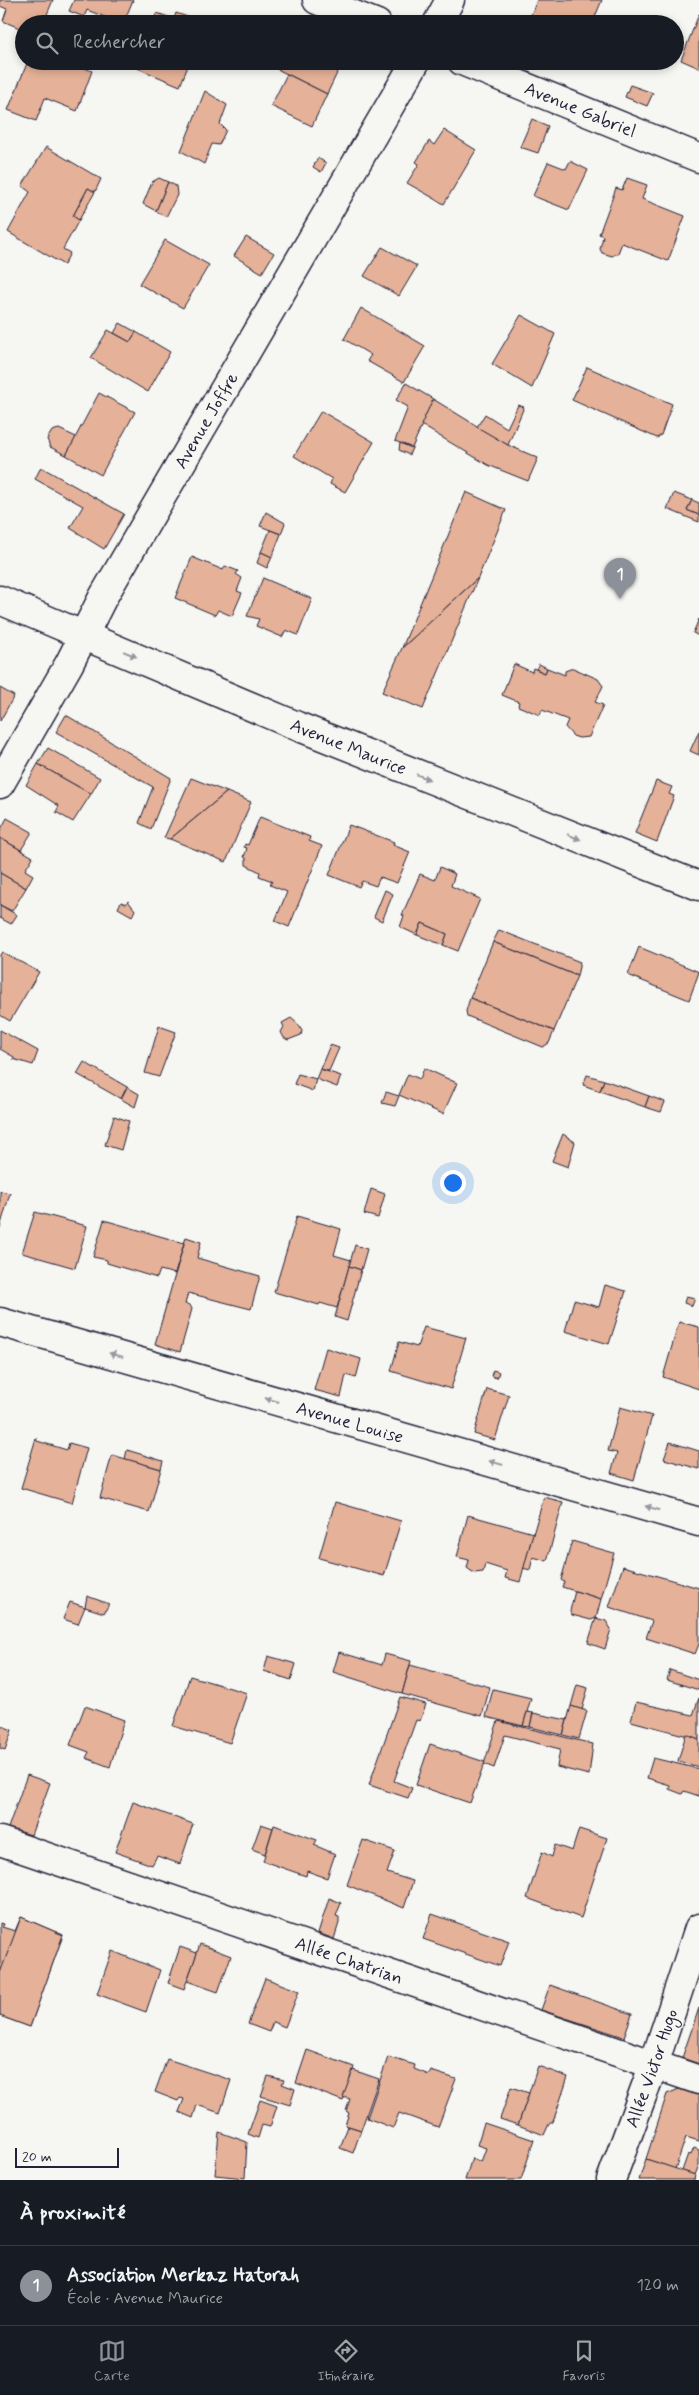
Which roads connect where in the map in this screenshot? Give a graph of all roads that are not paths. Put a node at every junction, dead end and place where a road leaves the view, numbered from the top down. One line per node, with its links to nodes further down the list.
1 (317, 0): 3 (street)
2 (450, 0): 4 (street)
3 (354, 15)
4 (442, 15)
5 (411, 70): 9 (street, Avenue Joffre)
6 (484, 70): 7 (street, Avenue Gabriel)
7 (699, 158)
8 (0, 600): 9 (street, Avenue Maurice)
9 (85, 635): 10 (street, Avenue Joffre); 11 (street, Avenue Maurice, one-way to 11)
10 (0, 784)
11 (699, 886)
12 (0, 1322): 13 (street, Avenue Louise, one-way to 12)
13 (699, 1522)
14 (0, 1841): 16 (street, Allée Chatrian)
15 (699, 1928): 16 (street, Allée Victor Hugo)
16 (654, 2064): 17 (street, Allée Chatrian); 18 (street, Allée Victor Hugo)
17 (699, 2080)
18 (611, 2180)

